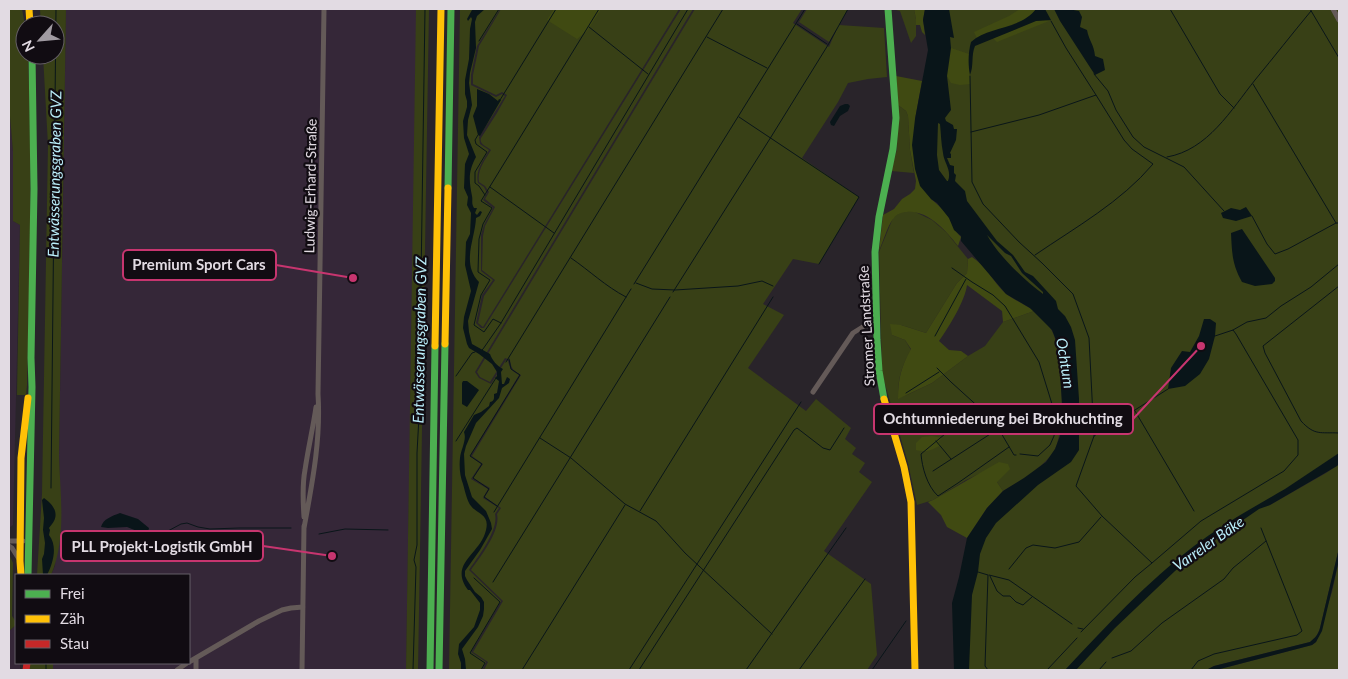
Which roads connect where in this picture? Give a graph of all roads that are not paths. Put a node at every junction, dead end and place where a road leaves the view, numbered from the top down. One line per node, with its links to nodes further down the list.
1 (324, 9): 11 (street, Ludwig-Erhard-Straße)
2 (441, 9): 25 (main road)
3 (451, 9): 26 (main road)
4 (888, 9): 8 (main road, Stromer Landstraße)
5 (1332, 9): 6 (street)
6 (1339, 20)
7 (32, 65): 9 (main road)
8 (876, 323): 10 (street); 27 (main road, Stromer Landstraße)
9 (32, 358): 14 (main road); 15 (main road)
10 (813, 392)
11 (318, 394): 12 (street, Ludwig-Erhard-Straße); 12 (street, Ludwig-Erhard-Straße)
12 (304, 528): 20 (street, Ludwig-Erhard-Straße)
13 (9, 541): 14 (street)
14 (20, 541): 15 (street); 17 (main road)
15 (29, 541): 19 (main road)
16 (9, 546): 17 (street)
17 (20, 561): 18 (main road)
18 (21, 574)
19 (28, 574)
20 (303, 607): 21 (street); 24 (street, Ludwig-Erhard-Straße)
21 (196, 658): 22 (street); 23 (street)
22 (190, 661)
23 (196, 670)
24 (302, 670)
25 (430, 670)
26 (440, 670)
27 (915, 670)

